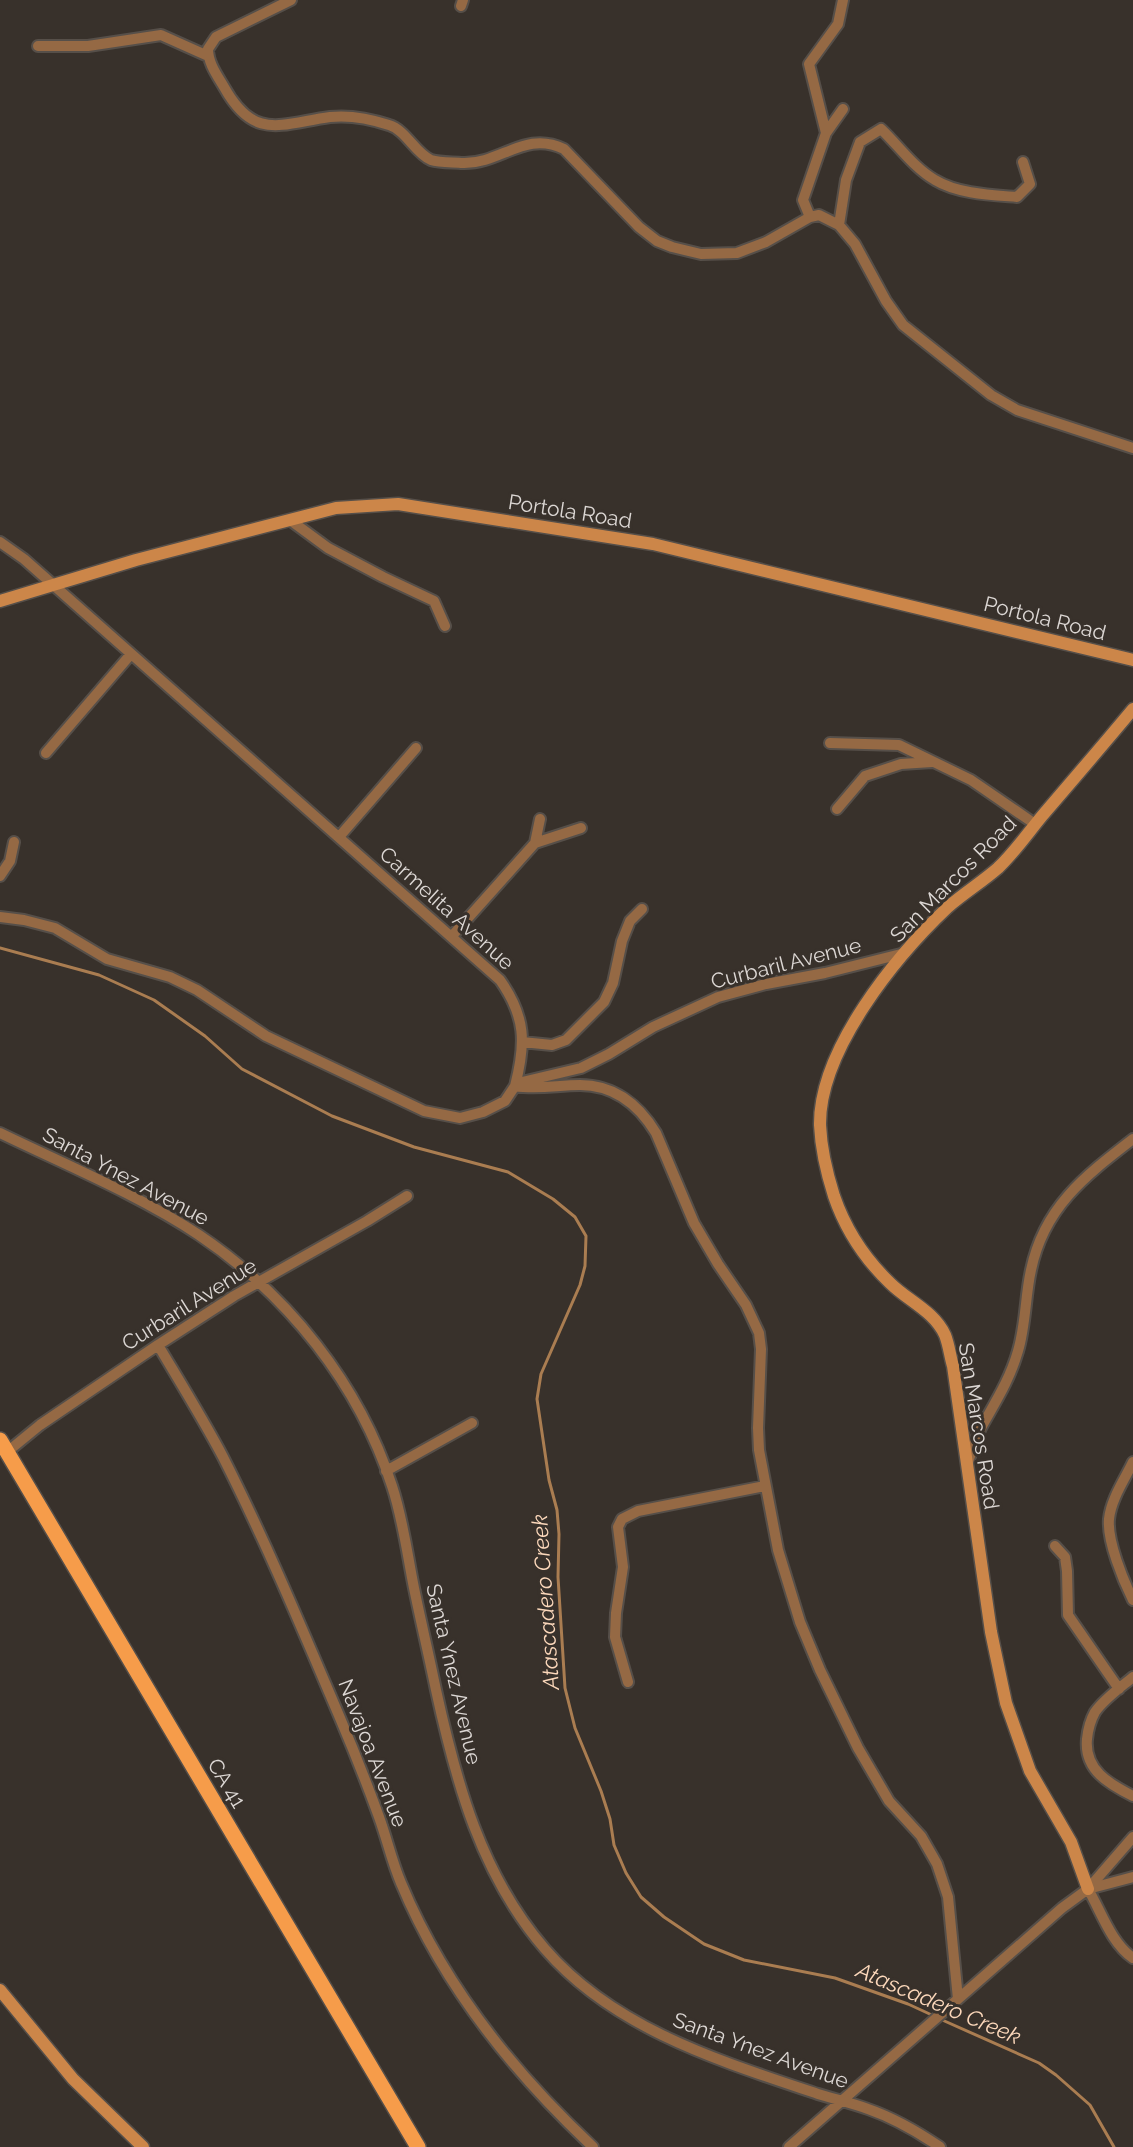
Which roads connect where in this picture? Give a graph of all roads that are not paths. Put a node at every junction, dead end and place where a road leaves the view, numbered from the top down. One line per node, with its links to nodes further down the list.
1 (291, 0): 4 (street)
2 (843, 0): 6 (street)
3 (38, 46): 4 (street)
4 (208, 56): 8 (street)
5 (843, 109): 6 (street)
6 (826, 133): 8 (street)
7 (1023, 162): 9 (street)
8 (810, 217): 9 (street)
9 (839, 225): 10 (street)
10 (1133, 448)
11 (290, 520): 13 (street, Portola Road); 15 (street); 17 (street, Portola Road)
12 (0, 542): 13 (street, Carmelita Avenue)
13 (52, 584): 14 (street, Portola Road); 16 (street, Carmelita Avenue)
14 (0, 600)
15 (445, 626)
16 (131, 654): 21 (street); 27 (street, Carmelita Avenue)
17 (1133, 660)
18 (1133, 710): 25 (street, San Marcos Road)
19 (830, 743): 22 (street)
20 (417, 748): 27 (street)
21 (46, 753)
22 (935, 762): 23 (street); 25 (street)
23 (837, 809)
24 (540, 819): 29 (street)
25 (1035, 824): 34 (street, San Marcos Road)
26 (580, 828): 29 (street)
27 (339, 837): 33 (street, Carmelita Avenue)
28 (14, 842): 30 (street)
29 (535, 843): 33 (street)
30 (0, 876)
31 (642, 909): 35 (street)
32 (0, 917): 36 (street)
33 (452, 936): 35 (street, Carmelita Avenue)
34 (905, 953): 36 (street, Curbaril Avenue); 45 (street, San Marcos Road)
35 (522, 1042): 36 (street, Carmelita Avenue)
36 (515, 1086): 47 (street)
37 (0, 1133): 40 (street, Santa Ynez Avenue)
38 (1133, 1139): 45 (street)
39 (407, 1196): 40 (street, Curbaril Avenue)
40 (258, 1282): 41 (street, Curbaril Avenue); 46 (street, Santa Ynez Avenue)
41 (158, 1345): 43 (street, Curbaril Avenue); 63 (street, Navajoa Avenue)
42 (472, 1423): 46 (street)
43 (2, 1450): 62 (main road, CA 41 / CA 41)
44 (1133, 1462): 49 (street)
45 (967, 1466): 56 (street, San Marcos Road)
46 (386, 1471): 60 (street, Santa Ynez Avenue)
47 (765, 1486): 51 (street); 59 (street)
48 (1055, 1546): 52 (street)
49 (1133, 1600)
50 (1133, 1677): 52 (street)
51 (628, 1682)
52 (1119, 1689): 53 (street)
53 (1133, 1797)
54 (1133, 1837): 56 (street)
55 (1133, 1877): 56 (street)
56 (1088, 1889): 57 (street); 59 (street)
57 (1133, 1958)
58 (0, 1990): 61 (street)
59 (958, 1999): 60 (street)
60 (840, 2102): 64 (street); 65 (street, Santa Ynez Avenue)
61 (143, 2147)
62 (418, 2147)
63 (593, 2147)
64 (789, 2147)
65 (940, 2147)

